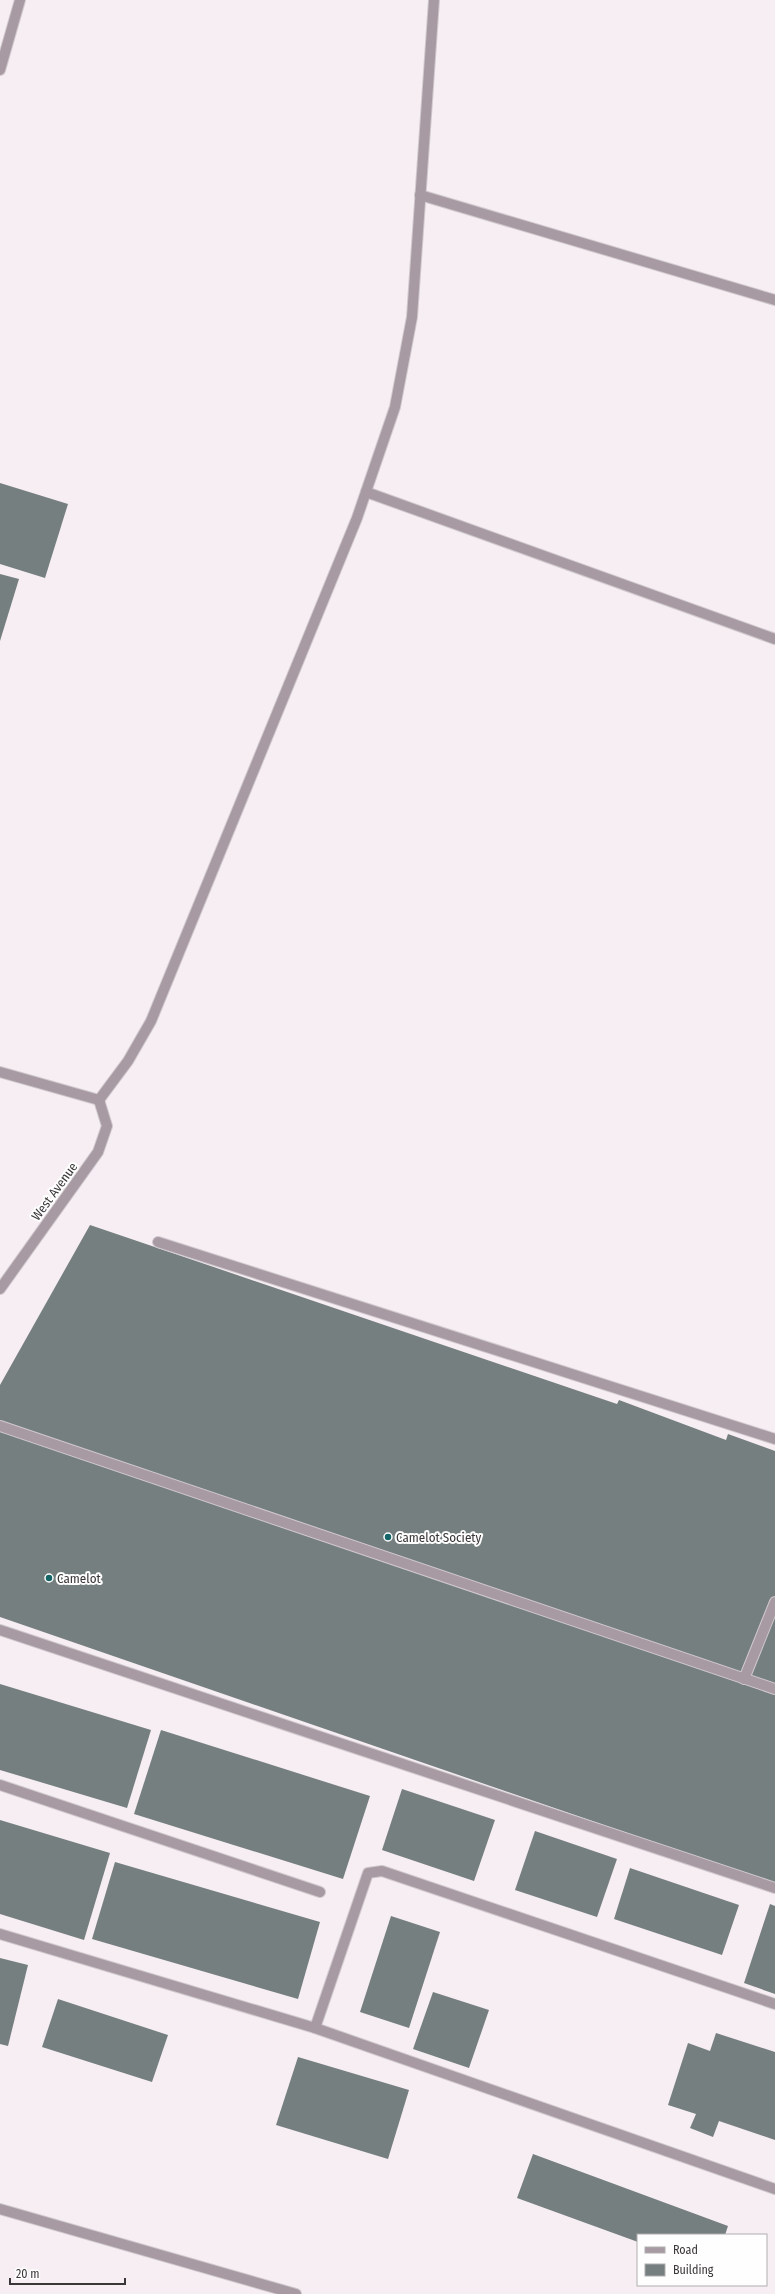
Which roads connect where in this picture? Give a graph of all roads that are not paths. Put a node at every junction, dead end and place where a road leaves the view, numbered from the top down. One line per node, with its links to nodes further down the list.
1 (20, 0): 3 (street)
2 (434, 0): 4 (street)
3 (0, 67)
4 (420, 195): 5 (street); 6 (street)
5 (775, 300)
6 (366, 492): 7 (street); 9 (street)
7 (775, 639)
8 (0, 1072): 9 (street)
9 (99, 1100): 11 (street, West Avenue)
10 (158, 1242): 13 (street)
11 (0, 1289)
12 (0, 1426): 16 (street)
13 (775, 1439)
14 (775, 1602): 16 (street)
15 (0, 1630): 19 (street)
16 (744, 1679): 17 (street)
17 (775, 1689)
18 (0, 1785): 20 (street)
19 (775, 1888)
20 (320, 1892)
21 (0, 1934): 23 (street)
22 (775, 2004): 23 (street)
23 (315, 2028): 24 (street)
24 (775, 2188)
25 (0, 2209): 26 (street)
26 (296, 2294)

